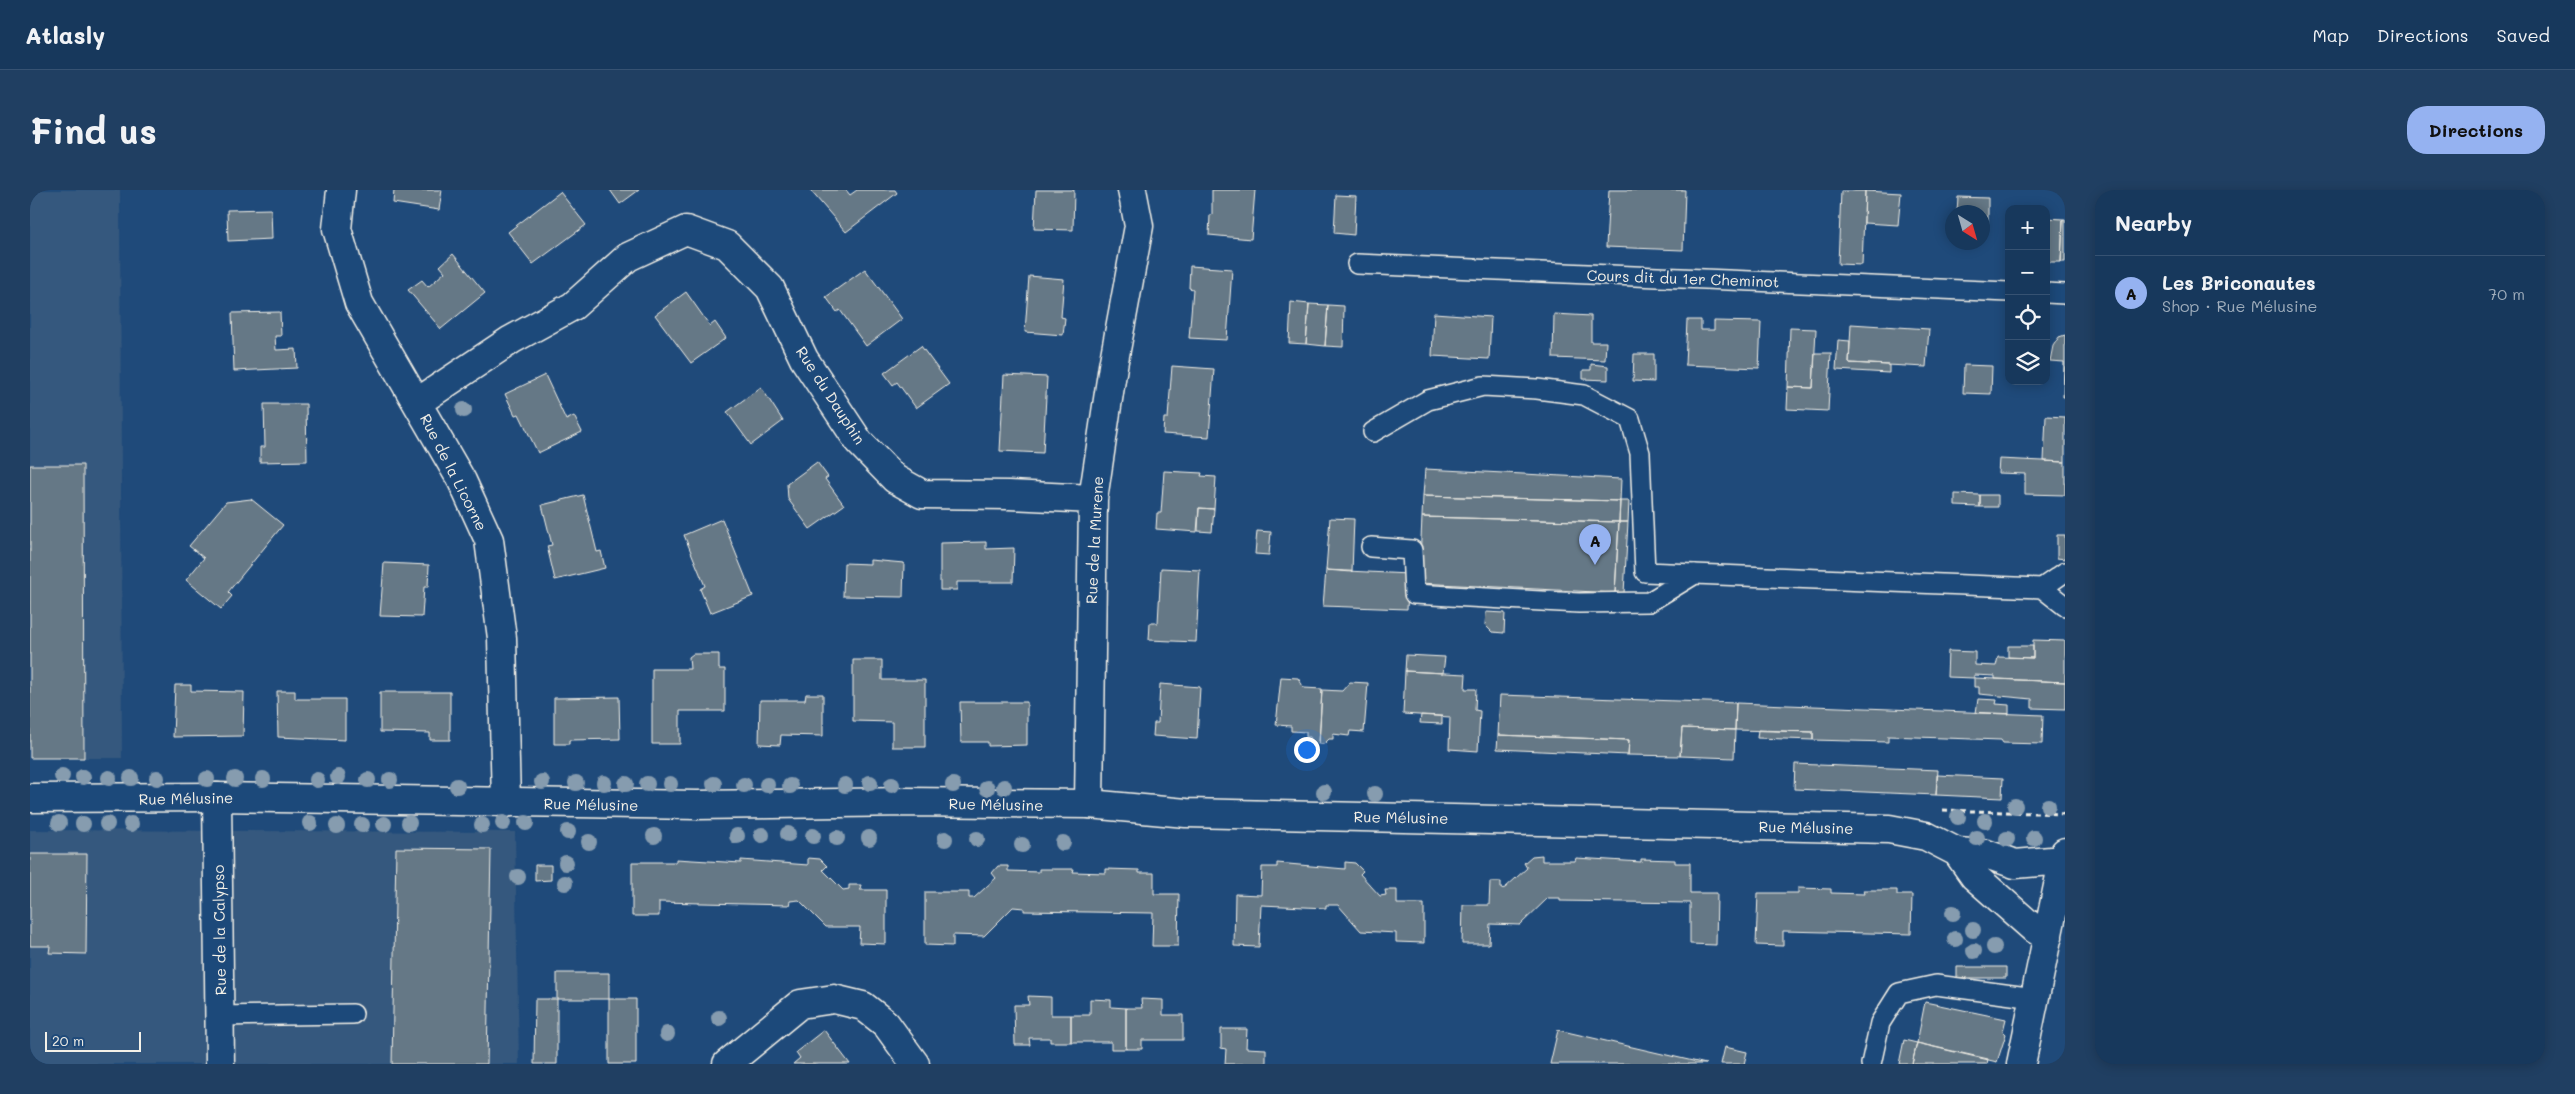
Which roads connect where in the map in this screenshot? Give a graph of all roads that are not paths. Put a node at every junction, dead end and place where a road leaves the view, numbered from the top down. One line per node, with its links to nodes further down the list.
1 (341, 190): 7 (street, Rue de la Licorne)
2 (1132, 190): 9 (street, Rue de la Murene)
3 (1357, 264): 4 (lane, Cours dit du 1er Cheminot)
4 (2005, 292)
5 (2050, 294): 6 (lane)
6 (2065, 294)
7 (418, 402): 9 (street, Rue du Dauphin); 17 (street, Rue de la Licorne)
8 (1373, 432): 12 (lane)
9 (1093, 499): 18 (street, Rue de la Murene)
10 (1371, 547): 12 (lane)
11 (2065, 572): 13 (lane)
12 (1695, 574): 13 (lane)
13 (2042, 588): 14 (lane)
14 (2065, 606)
15 (218, 796): 16 (street, Rue Mélusine); 17 (street, Rue Mélusine); 24 (street, Rue de la Calypso)
16 (30, 798)
17 (506, 803): 18 (street, Rue Mélusine)
18 (1089, 804): 19 (street, Rue Mélusine)
19 (1957, 852): 20 (street, Rue Mélusine); 21 (street, Rue Mélusine)
20 (2064, 856): 21 (street)
21 (2048, 937): 22 (street)
22 (2035, 998): 28 (lane); 29 (street)
23 (353, 1014): 24 (lane)
24 (220, 1016): 25 (street, Rue de la Calypso)
25 (220, 1064)
26 (727, 1064): 27 (street)
27 (914, 1064)
28 (1871, 1064)
29 (2021, 1064)

